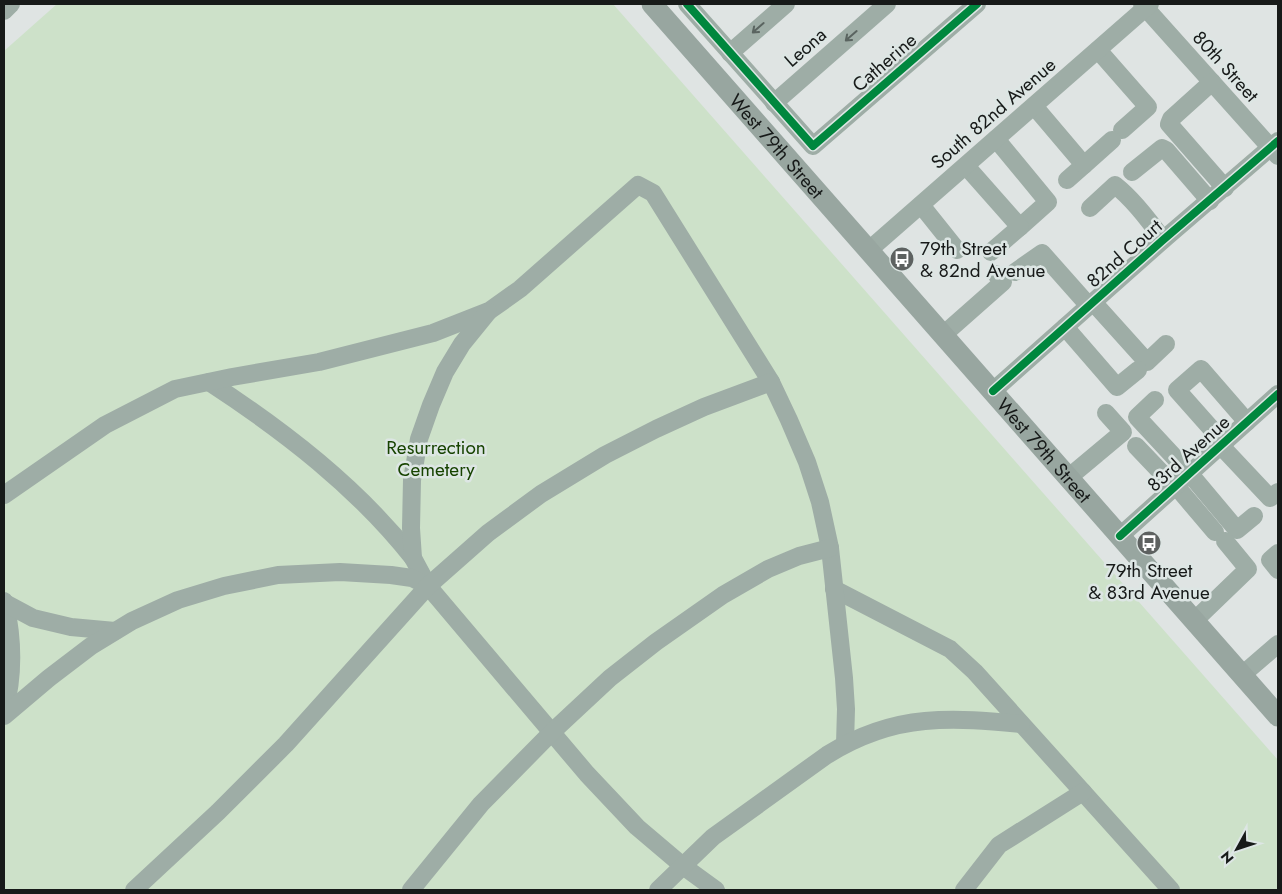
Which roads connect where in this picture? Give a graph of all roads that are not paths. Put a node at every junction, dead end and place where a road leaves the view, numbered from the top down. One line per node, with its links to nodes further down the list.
1 (11, 4): 8 (street)
2 (652, 4): 26 (main road, West 79th Street)
3 (786, 4): 10 (street, one-way to 10)
4 (887, 4): 12 (street, Leona, one-way to 12)
5 (977, 4): 12 (street, Catherine)
6 (689, 5): 10 (street)
7 (1146, 5): 9 (street, South 82nd Avenue); 11 (street, 80th Street)
8 (4, 10)
9 (1098, 50): 13 (street, South 82nd Avenue); 16 (street)
10 (730, 53): 12 (street)
11 (1212, 82): 15 (street, 80th Street); 20 (street)
12 (774, 103)
13 (1034, 106): 14 (street, South 82nd Avenue); 16 (street)
14 (996, 139): 17 (street, South 82nd Avenue); 24 (street)
15 (1276, 149): 20 (street, 82nd Court)
16 (1084, 164): 19 (street)
17 (966, 166): 22 (street, South 82nd Avenue); 24 (street)
18 (1132, 172): 21 (street)
19 (1067, 180)
20 (1225, 188): 21 (street, 82nd Court)
21 (1210, 201): 25 (street, 82nd Court)
22 (921, 205): 26 (street, South 82nd Avenue); 27 (street)
23 (1090, 208): 25 (street)
24 (1020, 227): 28 (street)
25 (1163, 240): 31 (street, 82nd Court)
26 (869, 250): 34 (main road, West 79th Street)
27 (957, 250)
28 (991, 252)
29 (1015, 272): 31 (street)
30 (996, 274): 34 (street)
31 (1091, 304): 33 (street, 82nd Court); 35 (street)
32 (489, 311): 37 (street); 38 (street); 55 (street)
33 (1065, 327): 36 (street); 39 (street, 82nd Court)
34 (943, 335): 39 (main road, West 79th Street)
35 (1166, 344)
36 (1138, 370)
37 (209, 382): 50 (street); 55 (street)
38 (771, 382): 53 (street); 57 (street)
39 (993, 391): 47 (main road, West 79th Street)
40 (1278, 394): 43 (street, 83rd Avenue)
41 (1155, 400): 46 (street)
42 (1106, 413): 47 (street)
43 (1247, 422): 44 (street, 83rd Avenue); 44 (street)
44 (1222, 444): 46 (street, 83rd Avenue); 49 (street)
45 (1136, 446): 48 (street)
46 (1190, 474): 48 (street, 83rd Avenue); 51 (street)
47 (1068, 478): 52 (main road, West 79th Street)
48 (1175, 486): 52 (street, 83rd Avenue); 60 (street)
49 (1278, 492)
50 (4, 495)
51 (1254, 516)
52 (1120, 536): 60 (main road, West 79th Street)
53 (830, 548): 58 (street); 68 (street)
54 (1278, 553): 56 (street)
55 (413, 558): 57 (street)
56 (1278, 570)
57 (428, 586): 61 (street); 68 (street); 72 (street)
58 (834, 588): 67 (street); 69 (street)
59 (4, 602): 61 (street); 64 (street)
60 (1194, 621): 63 (main road, West 79th Street)
61 (115, 631): 65 (street)
62 (1276, 649): 63 (street)
63 (1242, 675): 66 (main road, West 79th Street)
64 (4, 712)
65 (4, 716)
66 (1278, 716)
67 (1022, 724): 69 (street); 70 (street)
68 (552, 732): 71 (street); 73 (street)
69 (845, 744): 71 (street)
70 (1083, 792): 76 (street); 77 (street)
71 (683, 866): 74 (street); 75 (street)
72 (134, 890)
73 (411, 890)
74 (658, 890)
75 (716, 890)
76 (964, 890)
77 (1171, 890)

